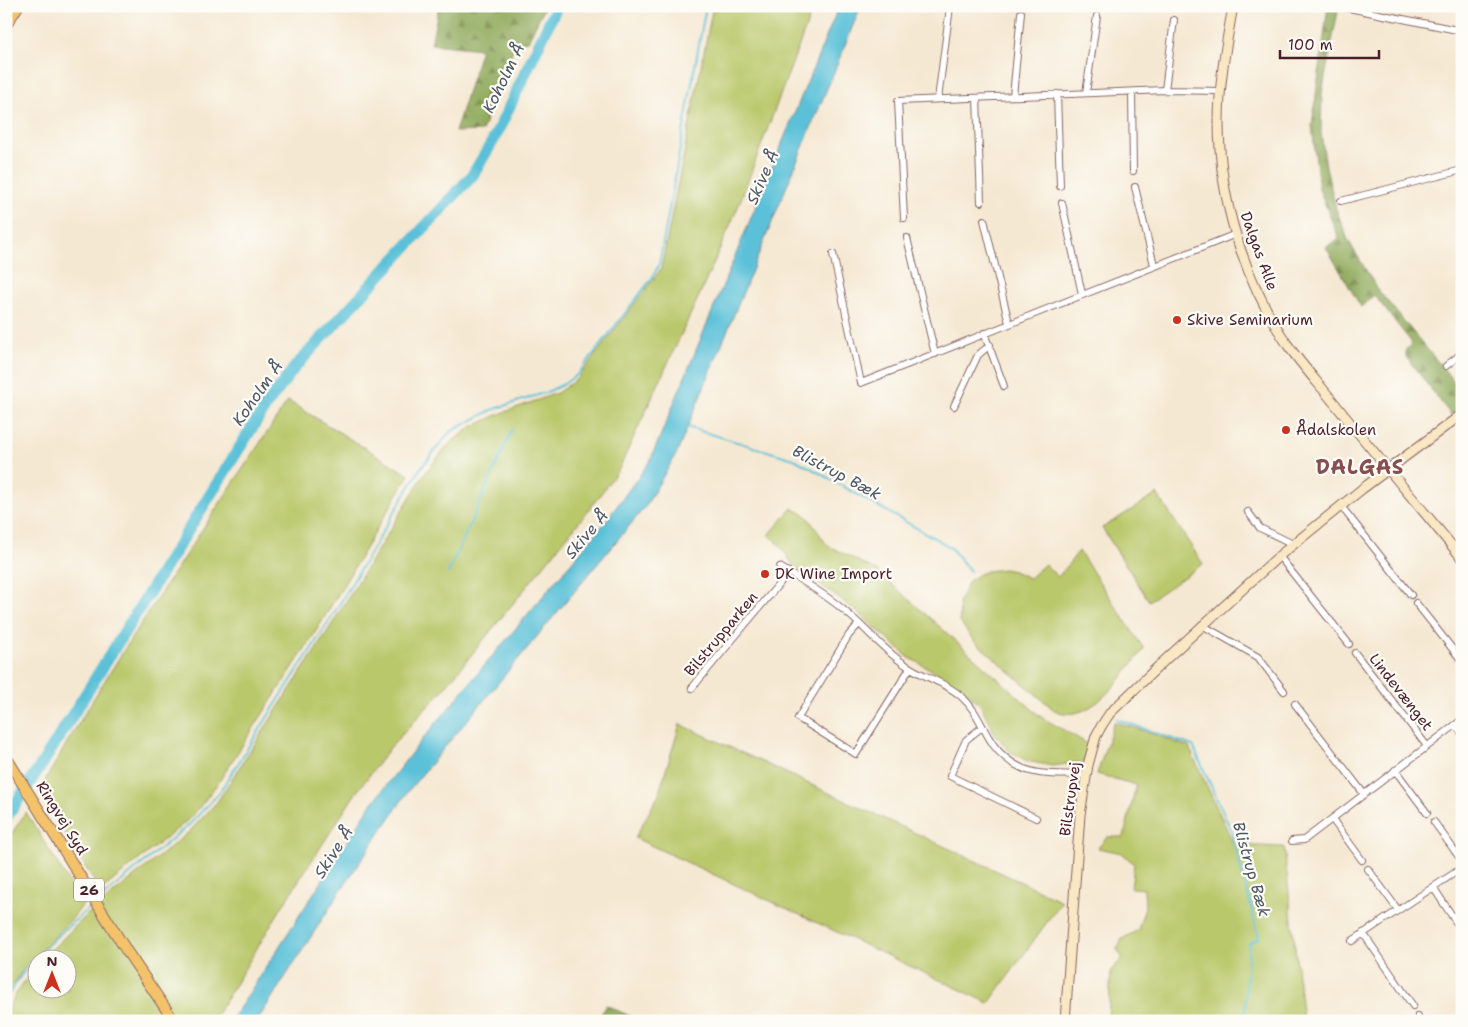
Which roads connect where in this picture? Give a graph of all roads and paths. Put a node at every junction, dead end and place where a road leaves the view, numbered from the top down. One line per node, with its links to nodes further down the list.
1 (18, 6): 8 (main road)
2 (1233, 6): 11 (street, Dalgas Alle)
3 (950, 7): 17 (street)
4 (1344, 7): 9 (street)
5 (1021, 13): 15 (street)
6 (1097, 16): 13 (street)
7 (1174, 20): 10 (street)
8 (6, 25)
9 (1462, 31)
10 (1165, 90): 11 (street); 12 (street)
11 (1220, 91): 27 (street, Dalgas Alle)
12 (1132, 92): 13 (street); 19 (street)
13 (1086, 93): 14 (street)
14 (1057, 94): 15 (street); 20 (street)
15 (1013, 96): 16 (street)
16 (977, 98): 17 (street); 23 (street)
17 (938, 99): 25 (street)
18 (1462, 170): 22 (street)
19 (1133, 172)
20 (1060, 186)
21 (1135, 187): 30 (street)
22 (1341, 201)
23 (981, 202)
24 (1062, 203): 31 (street)
25 (904, 218)
26 (984, 220): 32 (street)
27 (1236, 234): 30 (street); 41 (street, Dalgas Alle)
28 (907, 238): 36 (street)
29 (833, 254): 36 (street)
30 (1154, 265): 31 (street)
31 (1082, 294): 32 (street)
32 (1009, 323): 33 (street)
33 (984, 333): 34 (street); 36 (street)
34 (990, 346): 38 (street); 39 (street)
35 (1462, 353): 37 (street)
36 (935, 354)
37 (1446, 366)
38 (1004, 386)
39 (954, 406)
40 (1462, 414): 41 (street, Bilstrupvej)
41 (1389, 469): 42 (street, Bilstrupvej); 46 (street, Dalgas Alle)
42 (1341, 506): 44 (street, Bilstrupvej); 49 (street)
43 (1248, 512): 44 (street)
44 (1293, 544): 45 (street, Bilstrupvej)
45 (1279, 556): 52 (street, Bilstrupvej); 53 (street)
46 (1462, 558)
47 (780, 567): 48 (street)
48 (789, 572): 51 (street); 57 (street, Bilstrupparken)
49 (1411, 595)
50 (1416, 603): 55 (street)
51 (859, 624): 56 (street); 56 (street)
52 (1202, 625): 58 (street); 67 (street, Bilstrupvej)
53 (1349, 644)
54 (1355, 653): 64 (street, Lindevænget)
55 (1462, 661)
56 (910, 668): 62 (street)
57 (692, 688)
58 (1284, 691)
59 (1295, 704): 68 (street)
60 (1462, 720): 61 (street, Lindevænget)
61 (1455, 725): 63 (street, Lindevænget); 64 (street, Lindevænget)
62 (982, 727): 67 (street); 70 (street)
63 (1462, 733)
64 (1427, 746): 66 (street, Lindevænget)
65 (6, 757): 84 (main road, Ringvej Syd / 26)
66 (1395, 770): 68 (street, Lindevænget); 69 (street)
67 (1087, 775): 85 (street, Bilstrupvej)
68 (1364, 794): 71 (street, Lindevænget)
69 (1427, 813)
70 (1036, 818)
71 (1332, 819): 73 (street, Lindevænget); 74 (street)
72 (1434, 822): 75 (street)
73 (1292, 841)
74 (1362, 860)
75 (1462, 861)
76 (1462, 868): 78 (street)
77 (1368, 869): 79 (street)
78 (1433, 887): 79 (street); 80 (street)
79 (1398, 910): 81 (street)
80 (1462, 931)
81 (1363, 933): 82 (street); 83 (street)
82 (1352, 941)
83 (1413, 1006)
84 (174, 1021)
85 (1065, 1021)

